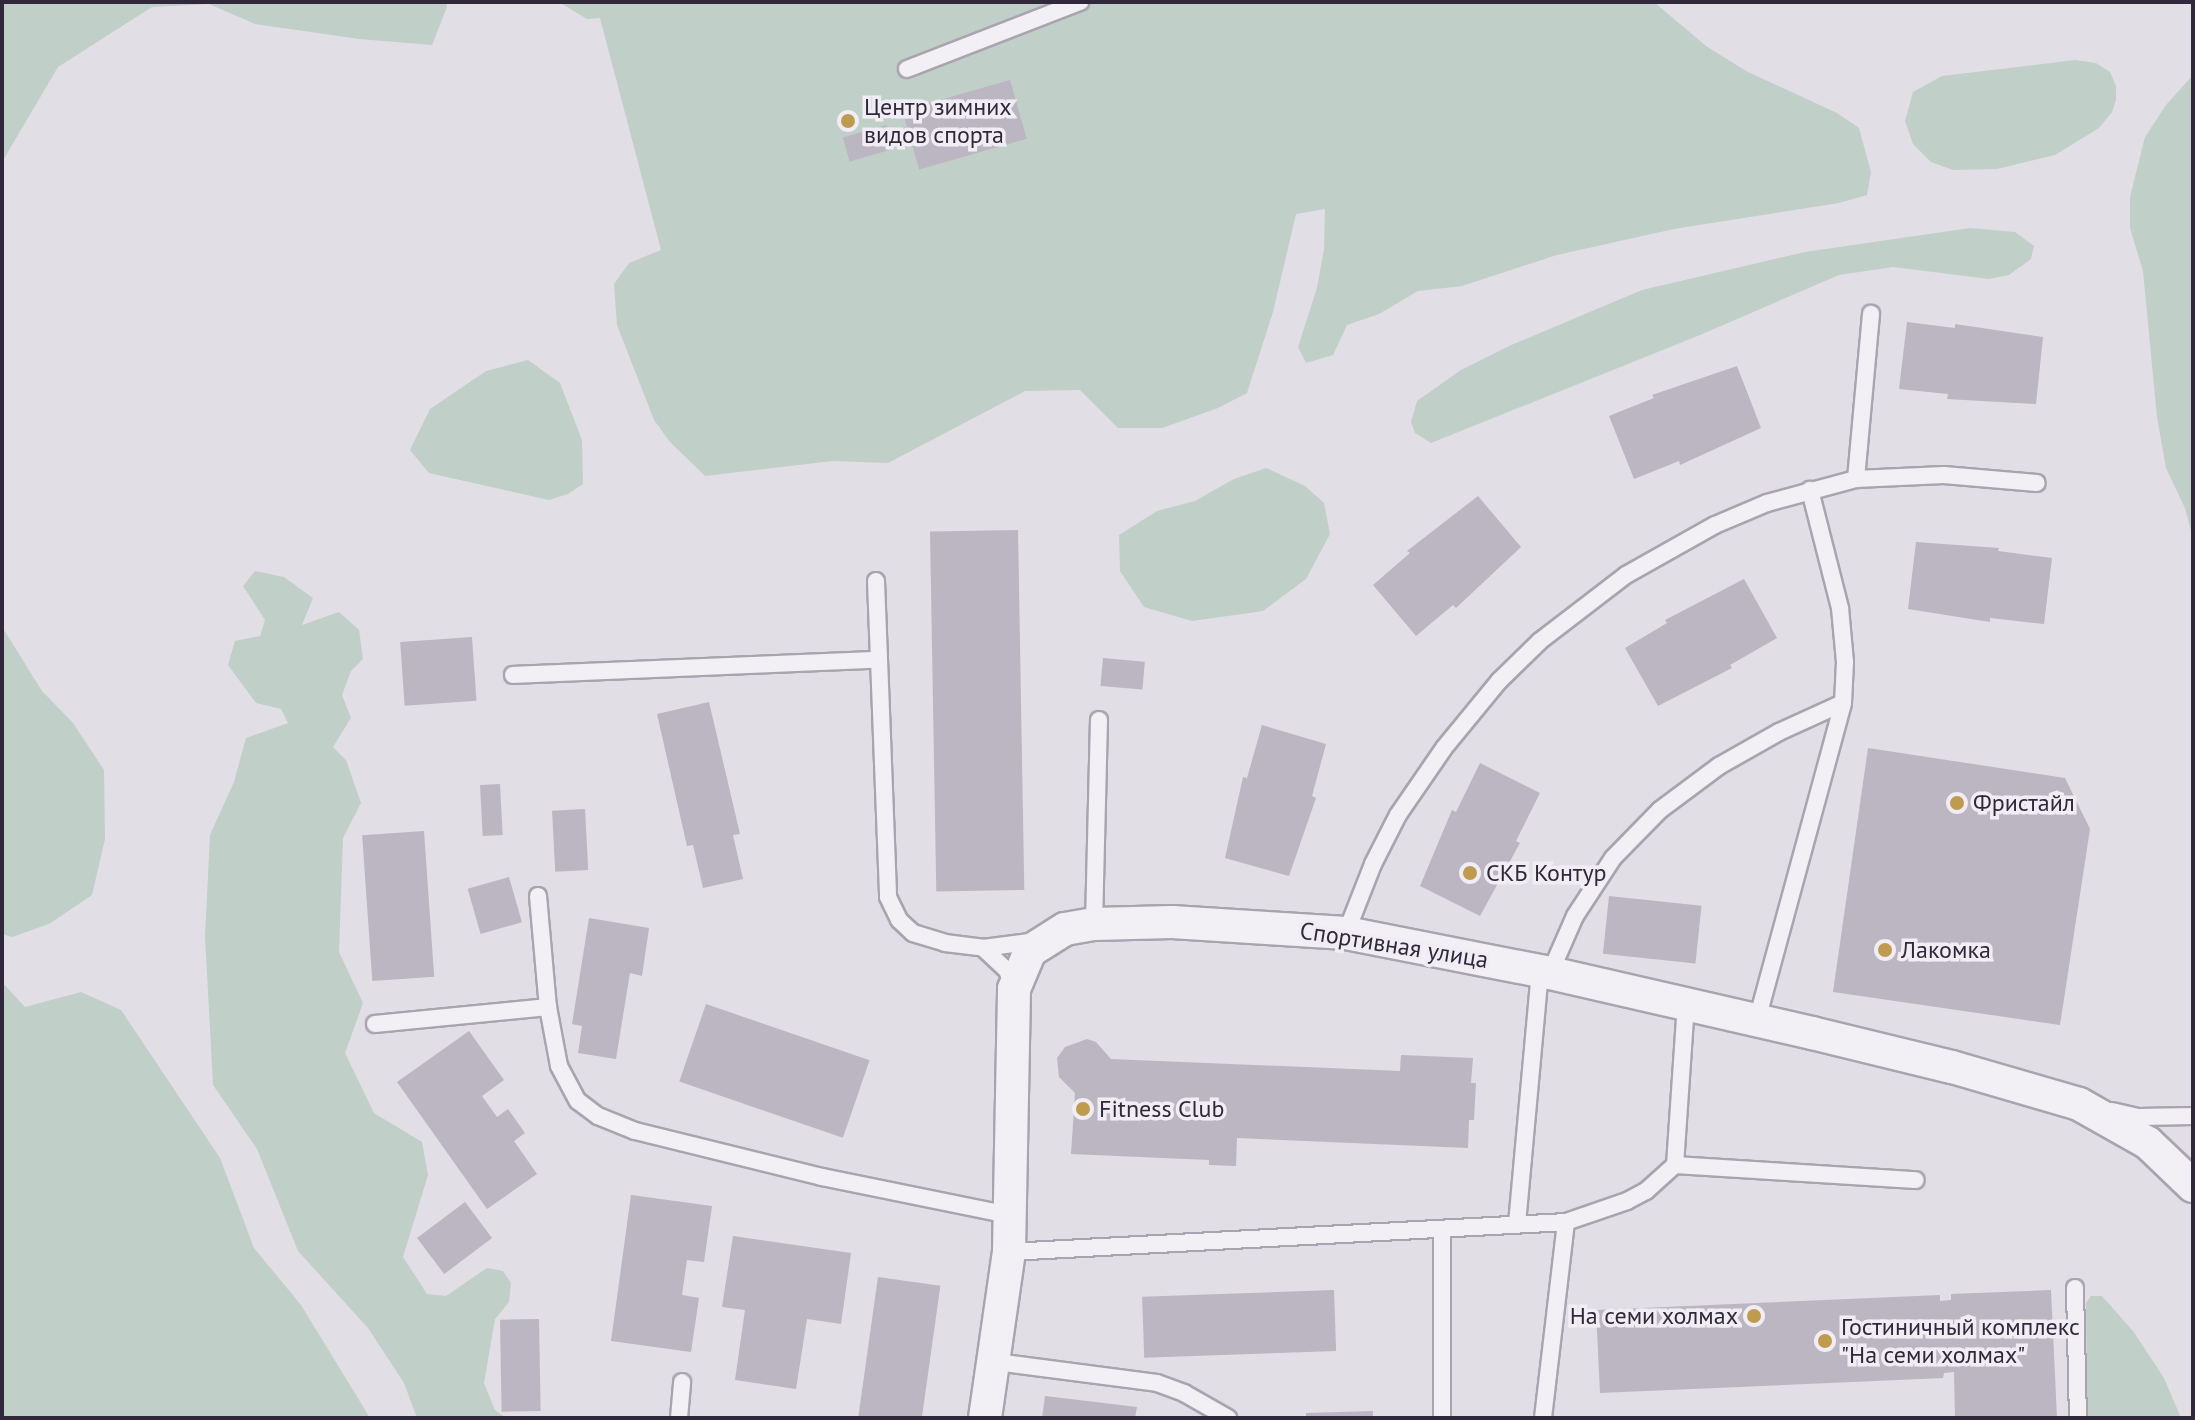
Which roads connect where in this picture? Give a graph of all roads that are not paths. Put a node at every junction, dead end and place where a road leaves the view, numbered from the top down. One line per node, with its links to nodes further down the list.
1 (1080, 2): 2 (lane)
2 (907, 69)
3 (1871, 314): 4 (lane)
4 (1856, 479): 5 (lane); 6 (lane)
5 (2037, 483)
6 (1810, 490): 10 (lane); 14 (lane)
7 (876, 581): 8 (lane)
8 (878, 660): 9 (lane); 16 (lane)
9 (513, 675)
10 (1843, 703): 17 (lane); 21 (lane)
11 (1099, 720): 13 (lane)
12 (538, 896): 20 (lane)
13 (1094, 924): 14 (street, Спортивная улица); 15 (street, Спортивная улица)
14 (1346, 933): 17 (street, Спортивная улица)
15 (1045, 939): 16 (lane); 18 (street)
16 (983, 948): 18 (lane)
17 (1545, 972): 19 (street, Спортивная улица); 30 (lane)
18 (1014, 989): 28 (street)
19 (1686, 1004): 21 (street, Спортивная улица); 25 (lane)
20 (548, 1007): 22 (lane); 28 (lane)
21 (1757, 1020): 23 (street, Спортивная улица)
22 (375, 1024)
23 (2079, 1104): 24 (lane); 27 (street, Спортивная улица)
24 (2193, 1116)
25 (1675, 1165): 26 (lane); 29 (lane)
26 (1916, 1180)
27 (2193, 1186)
28 (1009, 1215): 32 (street)
29 (1566, 1222): 30 (lane); 40 (lane)
30 (1517, 1224): 31 (lane)
31 (1442, 1229): 32 (lane); 39 (lane)
32 (1009, 1252): 34 (street)
33 (2075, 1288): 41 (lane)
34 (996, 1362): 37 (street); 38 (lane)
35 (682, 1382): 36 (lane)
36 (679, 1418)
37 (985, 1418)
38 (1228, 1418)
39 (1442, 1418)
40 (1543, 1418)
41 (2078, 1418)

